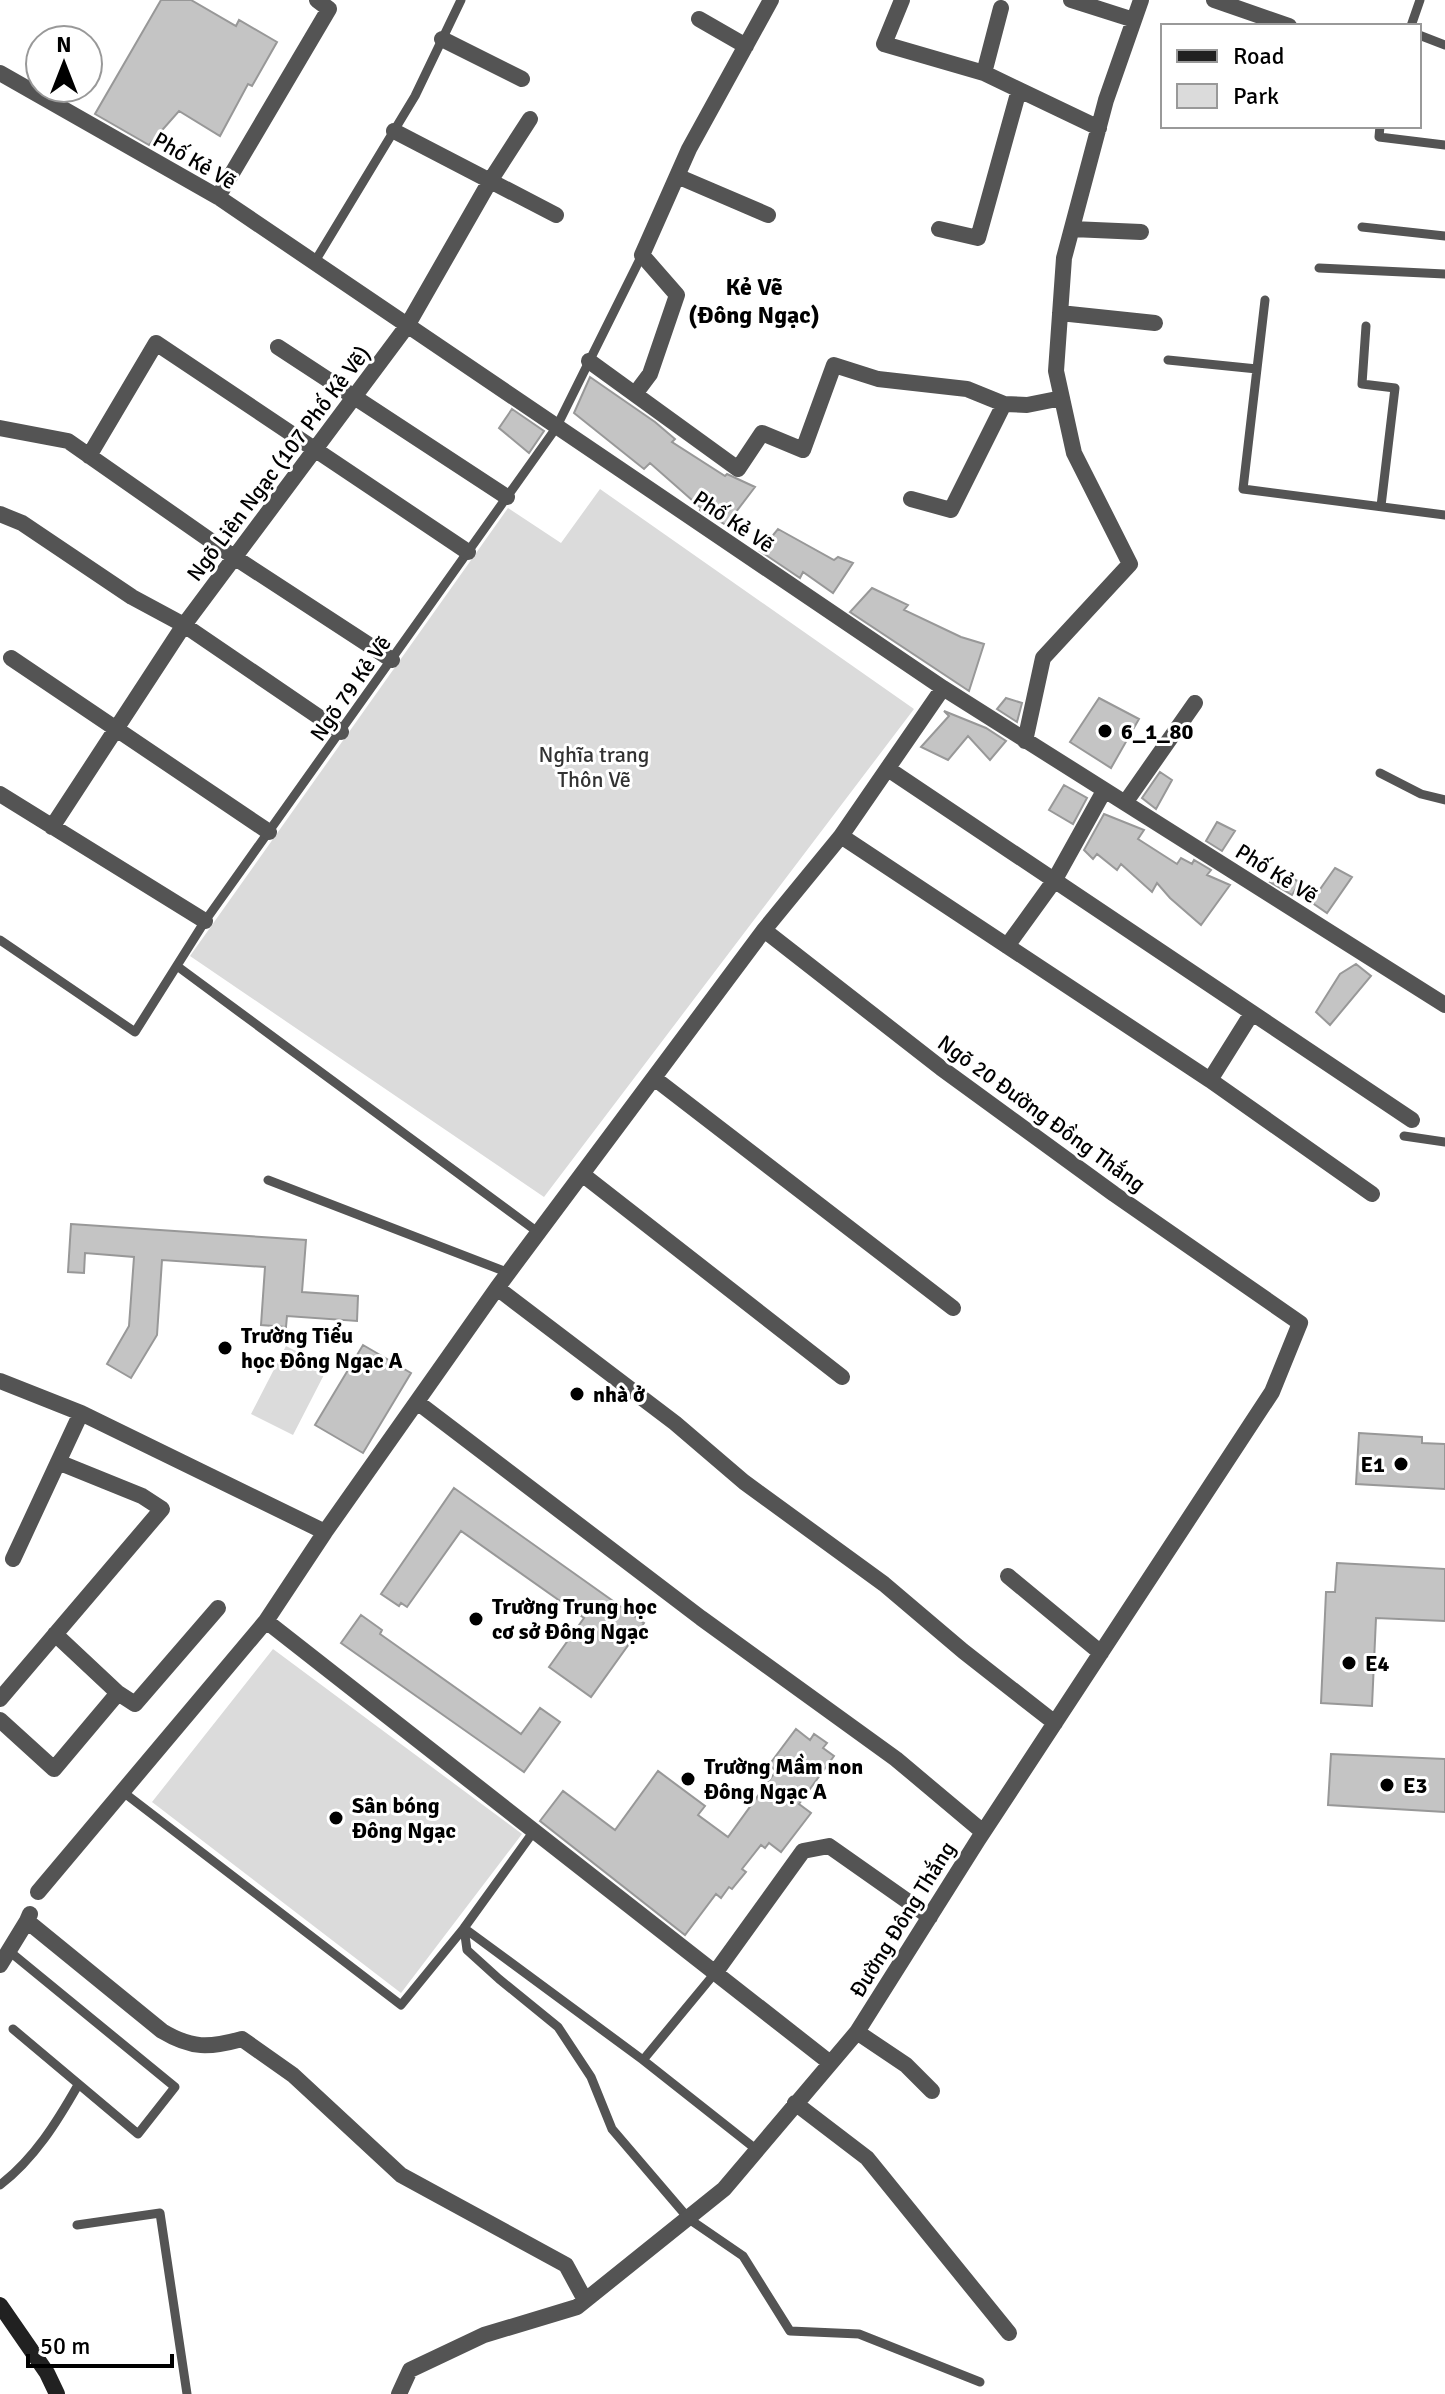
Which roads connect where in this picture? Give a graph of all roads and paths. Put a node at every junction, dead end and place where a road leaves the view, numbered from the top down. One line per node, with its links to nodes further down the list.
1 (317, 0): 29 (street)
2 (461, 0): 15 (lane)
3 (771, 0): 17 (street)
4 (902, 0): 19 (street)
5 (1071, 0): 11 (street)
6 (1141, 0): 11 (street)
7 (1214, 0): 12 (street)
8 (1420, 0): 13 (lane)
9 (1001, 8): 19 (street)
10 (699, 19): 17 (street)
11 (1134, 20): 23 (street)
12 (1283, 24)
13 (1412, 24)
14 (1421, 36): 16 (lane)
15 (442, 39): 20 (street); 25 (lane)
16 (1445, 45)
17 (746, 46): 27 (street)
18 (0, 73): 29 (street, Phố Kẻ Vẽ)
19 (984, 73): 21 (street)
20 (522, 79)
21 (1019, 90): 23 (street); 33 (street)
22 (530, 119): 28 (street, Ngõ Liên Ngạc (107 Phố Kẻ Vẽ))
23 (1099, 128): 34 (street)
24 (1380, 128): 26 (lane)
25 (394, 131): 28 (street); 38 (lane)
26 (1445, 145)
27 (677, 176): 31 (street); 37 (street)
28 (490, 181): 30 (street); 44 (street, Ngõ Liên Ngạc (107 Phố Kẻ Vẽ))
29 (218, 197): 38 (street, Phố Kẻ Vẽ)
30 (556, 215)
31 (768, 215)
32 (1362, 227): 36 (lane)
33 (939, 229)
34 (1072, 229): 35 (street); 42 (street)
35 (1141, 232)
36 (1445, 236)
37 (642, 255): 48 (lane, Ngõ 79 Kẻ Vẽ); 50 (street)
38 (314, 263): 44 (street, Phố Kẻ Vẽ)
39 (1319, 268): 40 (lane)
40 (1445, 274)
41 (1265, 300): 49 (lane)
42 (1060, 313): 43 (street); 52 (street)
43 (1155, 323)
44 (407, 326): 51 (street, Ngõ Liên Ngạc (107 Phố Kẻ Vẽ)); 55 (street, Phố Kẻ Vẽ)
45 (1366, 326): 60 (lane)
46 (278, 347): 51 (street)
47 (1168, 360): 49 (lane)
48 (589, 361): 50 (street); 55 (lane, Ngõ 79 Kẻ Vẽ)
49 (1257, 369): 60 (lane)
50 (635, 394): 53 (street)
51 (354, 397): 56 (street, Ngõ Liên Ngạc (107 Phố Kẻ Vẽ)); 58 (street)
52 (1062, 398): 53 (street); 72 (street)
53 (1004, 404): 59 (street)
54 (0, 428): 57 (street)
55 (556, 428): 58 (lane, Ngõ 79 Kẻ Vẽ); 68 (street, Phố Kẻ Vẽ)
56 (315, 449): 57 (street); 63 (street); 64 (street, Ngõ Liên Ngạc (107 Phố Kẻ Vẽ))
57 (89, 456): 64 (street)
58 (507, 497): 63 (lane, Ngõ 79 Kẻ Vẽ)
59 (911, 499)
60 (1381, 506): 62 (lane)
61 (0, 514): 65 (street)
62 (1445, 515)
63 (468, 552): 67 (lane, Ngõ 79 Kẻ Vẽ)
64 (234, 557): 65 (street, Ngõ Liên Ngạc (107 Phố Kẻ Vẽ)); 67 (street)
65 (184, 625): 70 (street, Ngõ Liên Ngạc (107 Phố Kẻ Vẽ)); 71 (street)
66 (11, 658): 70 (street)
67 (392, 660): 71 (lane, Ngõ 79 Kẻ Vẽ)
68 (943, 688): 72 (street, Phố Kẻ Vẽ); 73 (street)
69 (1195, 703): 78 (street)
70 (115, 730): 79 (street, Ngõ Liên Ngạc (107 Phố Kẻ Vẽ)); 80 (street)
71 (341, 732): 80 (lane, Ngõ 79 Kẻ Vẽ)
72 (1025, 741): 75 (street, Phố Kẻ Vẽ)
73 (888, 769): 81 (street); 82 (street)
74 (1380, 773): 77 (lane)
75 (1104, 791): 78 (street, Phố Kẻ Vẽ); 82 (street)
76 (0, 794): 79 (street)
77 (1445, 800)
78 (1125, 803): 88 (street, Phố Kẻ Vẽ)
79 (52, 827): 83 (street)
80 (269, 832): 83 (lane, Ngõ 79 Kẻ Vẽ)
81 (841, 836): 84 (street); 86 (street)
82 (1054, 881): 86 (street); 89 (street)
83 (205, 921): 87 (lane, Ngõ 79 Kẻ Vẽ)
84 (764, 930): 90 (street); 102 (street, Ngõ 20 Đường Đồng Thắng)
85 (0, 940): 87 (lane, Ngõ 79 Kẻ Vẽ)
86 (1007, 946): 91 (street)
87 (177, 966): 98 (lane)
88 (1445, 1005)
89 (1252, 1013): 91 (street); 92 (street)
90 (654, 1078): 95 (street); 101 (street)
91 (1210, 1080): 97 (street)
92 (1412, 1120)
93 (1404, 1136): 94 (lane)
94 (1445, 1142)
95 (582, 1174): 98 (street); 103 (street)
96 (268, 1180): 99 (lane)
97 (1372, 1194)
98 (539, 1233): 99 (street)
99 (509, 1273): 100 (street)
100 (497, 1288): 105 (street); 118 (street)
101 (953, 1308)
102 (1300, 1323): 114 (street, Đường Đông Thắng)
103 (842, 1377)
104 (0, 1381): 106 (street)
105 (417, 1402): 108 (street); 121 (street)
106 (81, 1413): 107 (street); 108 (street)
107 (58, 1462): 109 (street); 113 (street)
108 (325, 1532): 112 (street)
109 (13, 1559)
110 (1008, 1576): 114 (street)
111 (218, 1608): 115 (street)
112 (266, 1621): 119 (street); 120 (street)
113 (55, 1634): 115 (street); 116 (street)
114 (1101, 1653): 118 (street, Đường Đông Thắng)
115 (118, 1693): 117 (street)
116 (0, 1699)
117 (0, 1720)
118 (1055, 1723): 121 (street, Đường Đông Thắng)
119 (123, 1792): 122 (street); 124 (lane)
120 (534, 1831): 124 (lane); 126 (street)
121 (983, 1832): 123 (street, Đường Đông Thắng)
122 (38, 1892)
123 (930, 1917): 126 (street); 128 (street, Đường Đông Thắng)
124 (464, 1928): 129 (lane); 136 (lane)
125 (4, 1958): 131 (lane); 138 (street)
126 (715, 1973): 129 (lane); 130 (street)
127 (13, 2029): 131 (lane)
128 (857, 2032): 130 (street, Đường Đông Thắng); 132 (street)
129 (643, 2060): 134 (lane)
130 (829, 2062): 133 (street, Đường Đông Thắng)
131 (78, 2085): 135 (lane)
132 (932, 2091)
133 (795, 2103): 134 (street, Đường Đông Thắng); 140 (street)
134 (757, 2150): 136 (street, Đường Đông Thắng)
135 (0, 2185)
136 (689, 2219): 138 (street, Đường Đông Thắng); 141 (lane)
137 (77, 2225): 143 (lane)
138 (585, 2300): 144 (street, Đường Đông Thắng)
139 (0, 2305): 142 (main road)
140 (1009, 2333)
141 (980, 2382)
142 (57, 2394)
143 (187, 2394)
144 (399, 2394)

